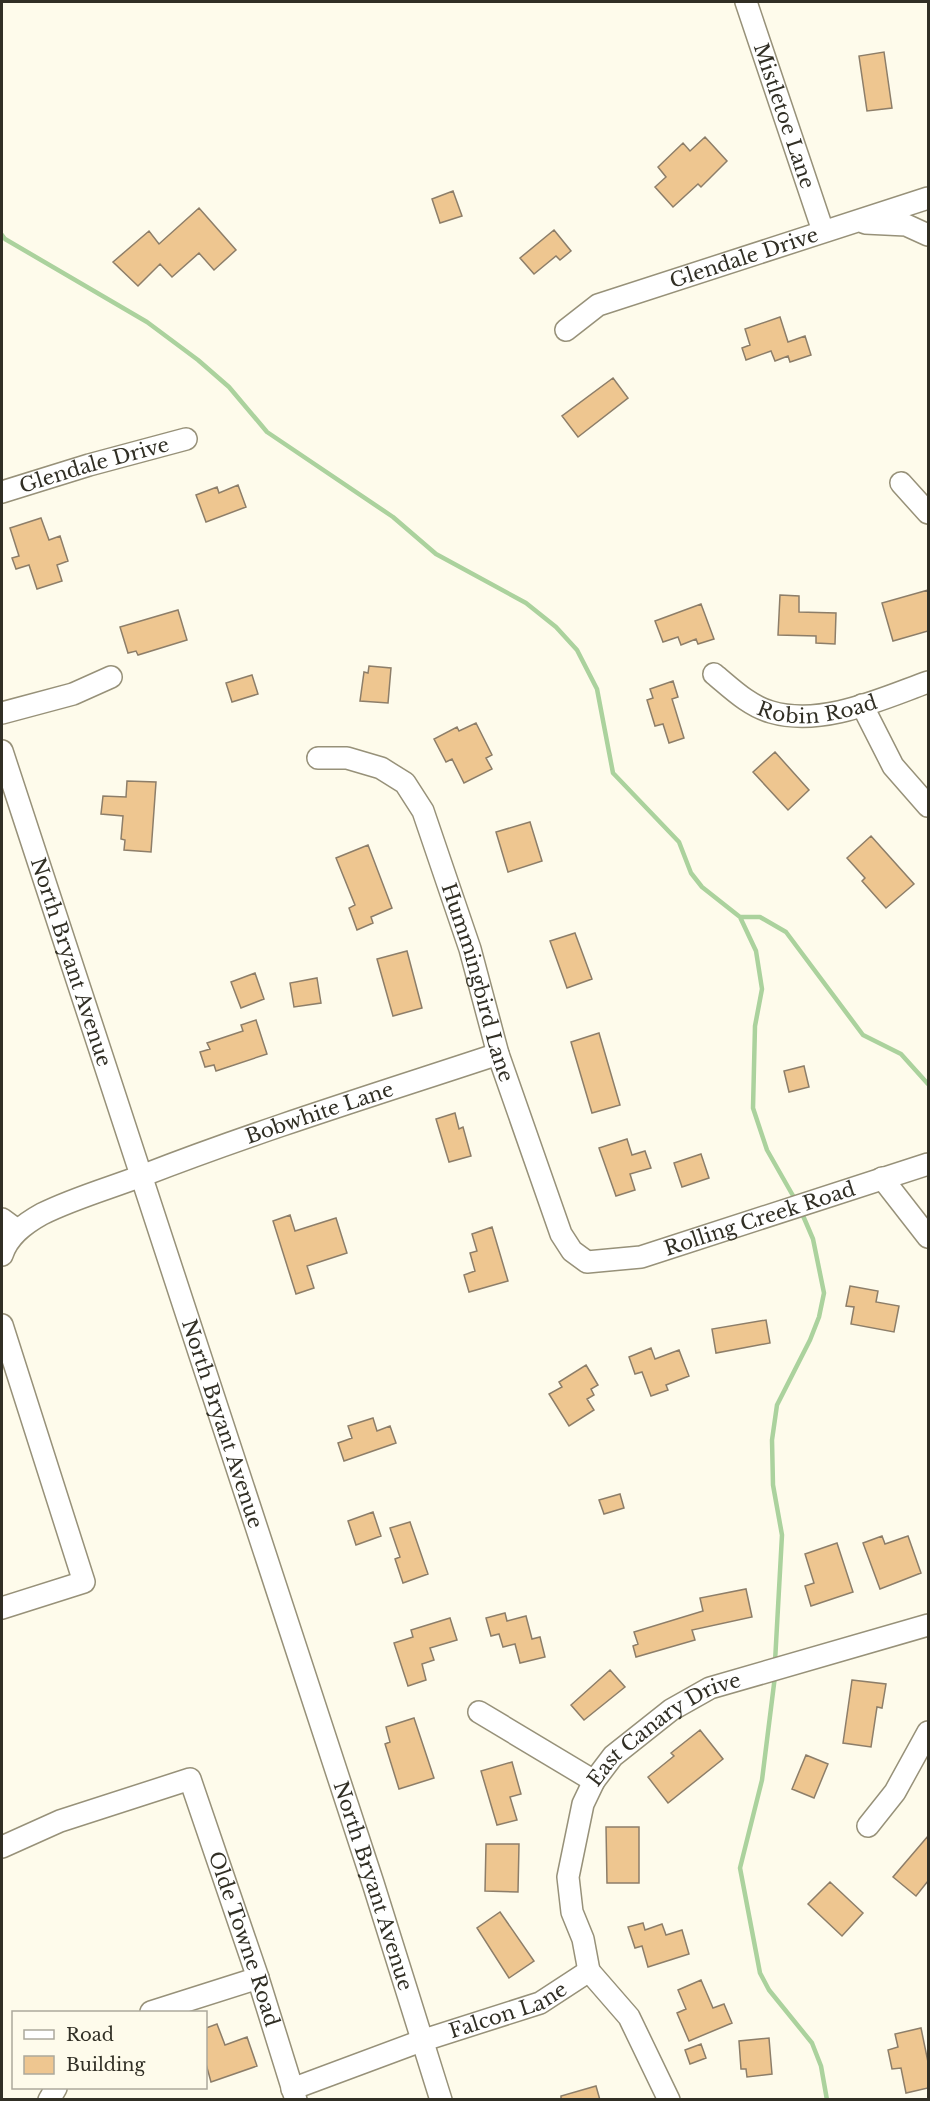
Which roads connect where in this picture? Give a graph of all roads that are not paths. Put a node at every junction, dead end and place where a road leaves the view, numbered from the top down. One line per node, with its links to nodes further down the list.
1 (746, 2): 4 (street, Mistletoe Lane)
2 (928, 198): 3 (street, Glendale Drive)
3 (855, 221): 4 (street, Glendale Drive); 5 (street)
4 (823, 231): 6 (street, Glendale Drive)
5 (928, 235)
6 (566, 330)
7 (186, 439): 9 (street, Glendale Drive)
8 (901, 483): 10 (street)
9 (2, 492)
10 (928, 513)
11 (714, 674): 14 (street, Robin Road)
12 (111, 677): 15 (street)
13 (928, 682): 14 (street, Robin Road)
14 (862, 705): 18 (street)
15 (2, 712)
16 (2, 750): 21 (street, North Bryant Avenue)
17 (318, 758): 19 (street, Hummingbird Lane)
18 (928, 806)
19 (498, 1054): 21 (street, Bobwhite Lane); 26 (street, Hummingbird Lane)
20 (928, 1164): 22 (street, Rolling Creek Road)
21 (142, 1176): 23 (street, Bobwhite Lane); 39 (street, North Bryant Avenue)
22 (882, 1178): 24 (street); 26 (street, Rolling Creek Road)
23 (9, 1225): 25 (street)
24 (928, 1238)
25 (2, 1256)
26 (587, 1262)
27 (2, 1325): 28 (street)
28 (6, 1356): 29 (street)
29 (2, 1608)
30 (926, 1632): 33 (street, East Canary Drive)
31 (478, 1712): 33 (street)
32 (928, 1732): 34 (street)
33 (594, 1781): 36 (street, East Canary Drive)
34 (868, 1826)
35 (2, 1847): 37 (street, Olde Towne Road)
36 (589, 1971): 39 (street, Falcon Lane); 42 (street)
37 (258, 1978): 38 (street); 40 (street, Olde Towne Road)
38 (157, 2011)
39 (421, 2041): 40 (street, Falcon Lane); 41 (street, North Bryant Avenue)
40 (294, 2094)
41 (441, 2100)
42 (669, 2100)

